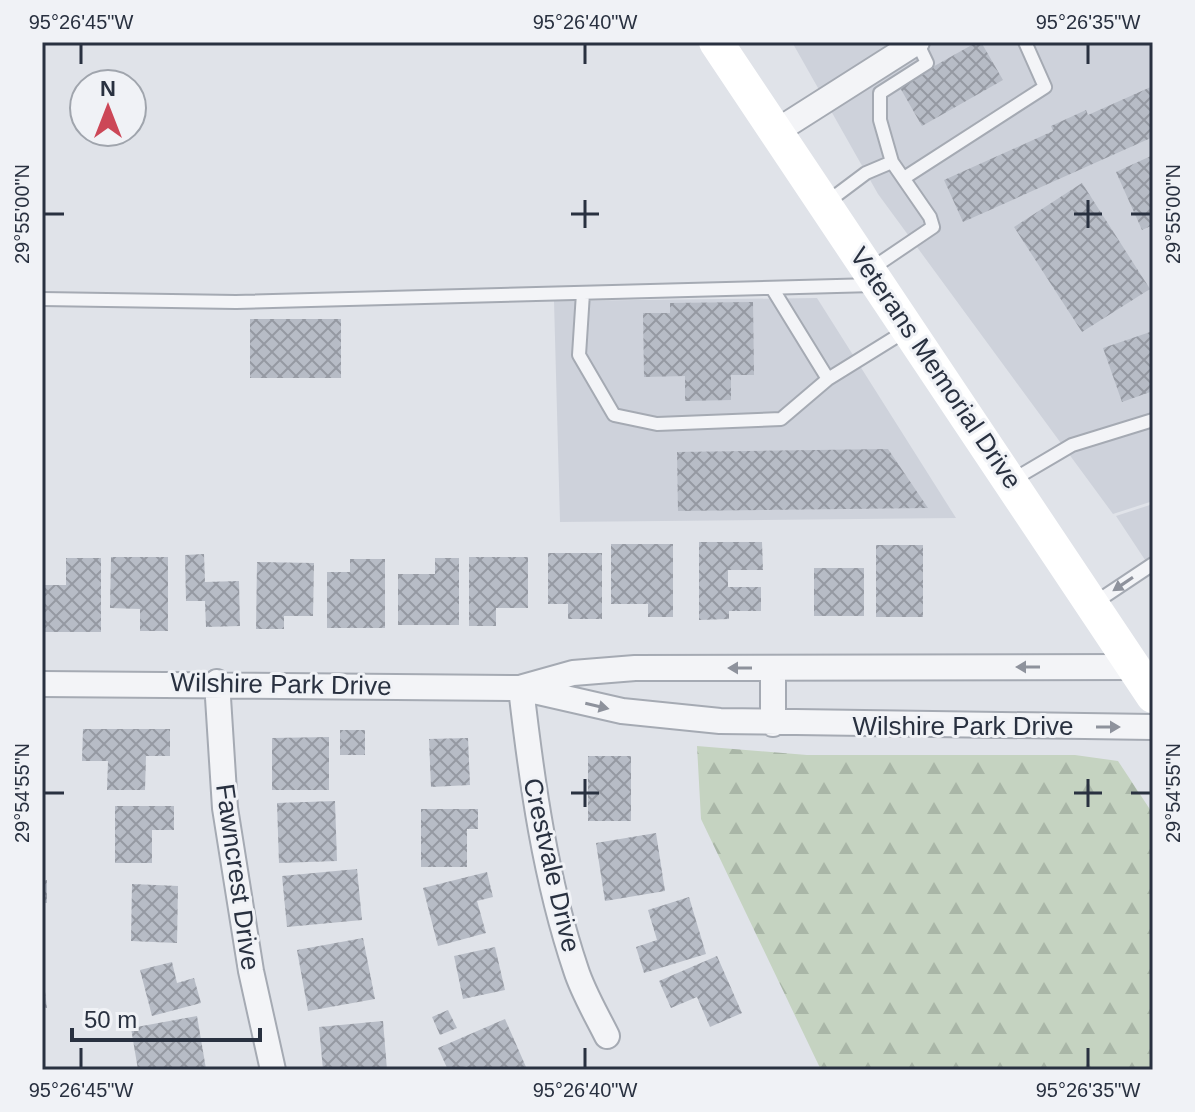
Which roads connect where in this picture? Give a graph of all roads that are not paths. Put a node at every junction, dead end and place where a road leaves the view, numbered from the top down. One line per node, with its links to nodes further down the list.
1 (716, 42): 4 (main road, Veterans Memorial Drive)
2 (917, 42): 4 (street); 5 (lane)
3 (1025, 42): 6 (lane)
4 (777, 131): 7 (main road, Veterans Memorial Drive)
5 (892, 162): 6 (lane); 7 (lane)
6 (904, 178): 8 (lane)
7 (826, 203): 8 (main road, Veterans Memorial Drive)
8 (876, 277): 9 (lane); 12 (main road, Veterans Memorial Drive)
9 (772, 288): 10 (lane); 13 (lane)
10 (583, 293): 11 (lane); 13 (lane)
11 (42, 299)
12 (910, 328): 13 (lane); 15 (main road, Veterans Memorial Drive)
13 (828, 379)
14 (1153, 420): 15 (lane)
15 (1011, 481): 17 (main road, Veterans Memorial Drive)
16 (1153, 564): 17 (lane, one-way to 17)
17 (1092, 604): 19 (main road, Veterans Memorial Drive)
18 (773, 668): 19 (street, Wilshire Park Drive, one-way to 18); 22 (street, Wilshire Park Drive, one-way to 22); 23 (street)
19 (1143, 676)
20 (217, 682): 21 (street, Wilshire Park Drive); 22 (street, Wilshire Park Drive); 26 (street, Fawncrest Drive)
21 (42, 684)
22 (521, 688): 23 (street, Wilshire Park Drive, one-way to 23); 25 (street, Crestvale Drive)
23 (773, 724): 24 (street, Wilshire Park Drive, one-way to 24)
24 (1153, 727)
25 (607, 1036)
26 (273, 1070)

